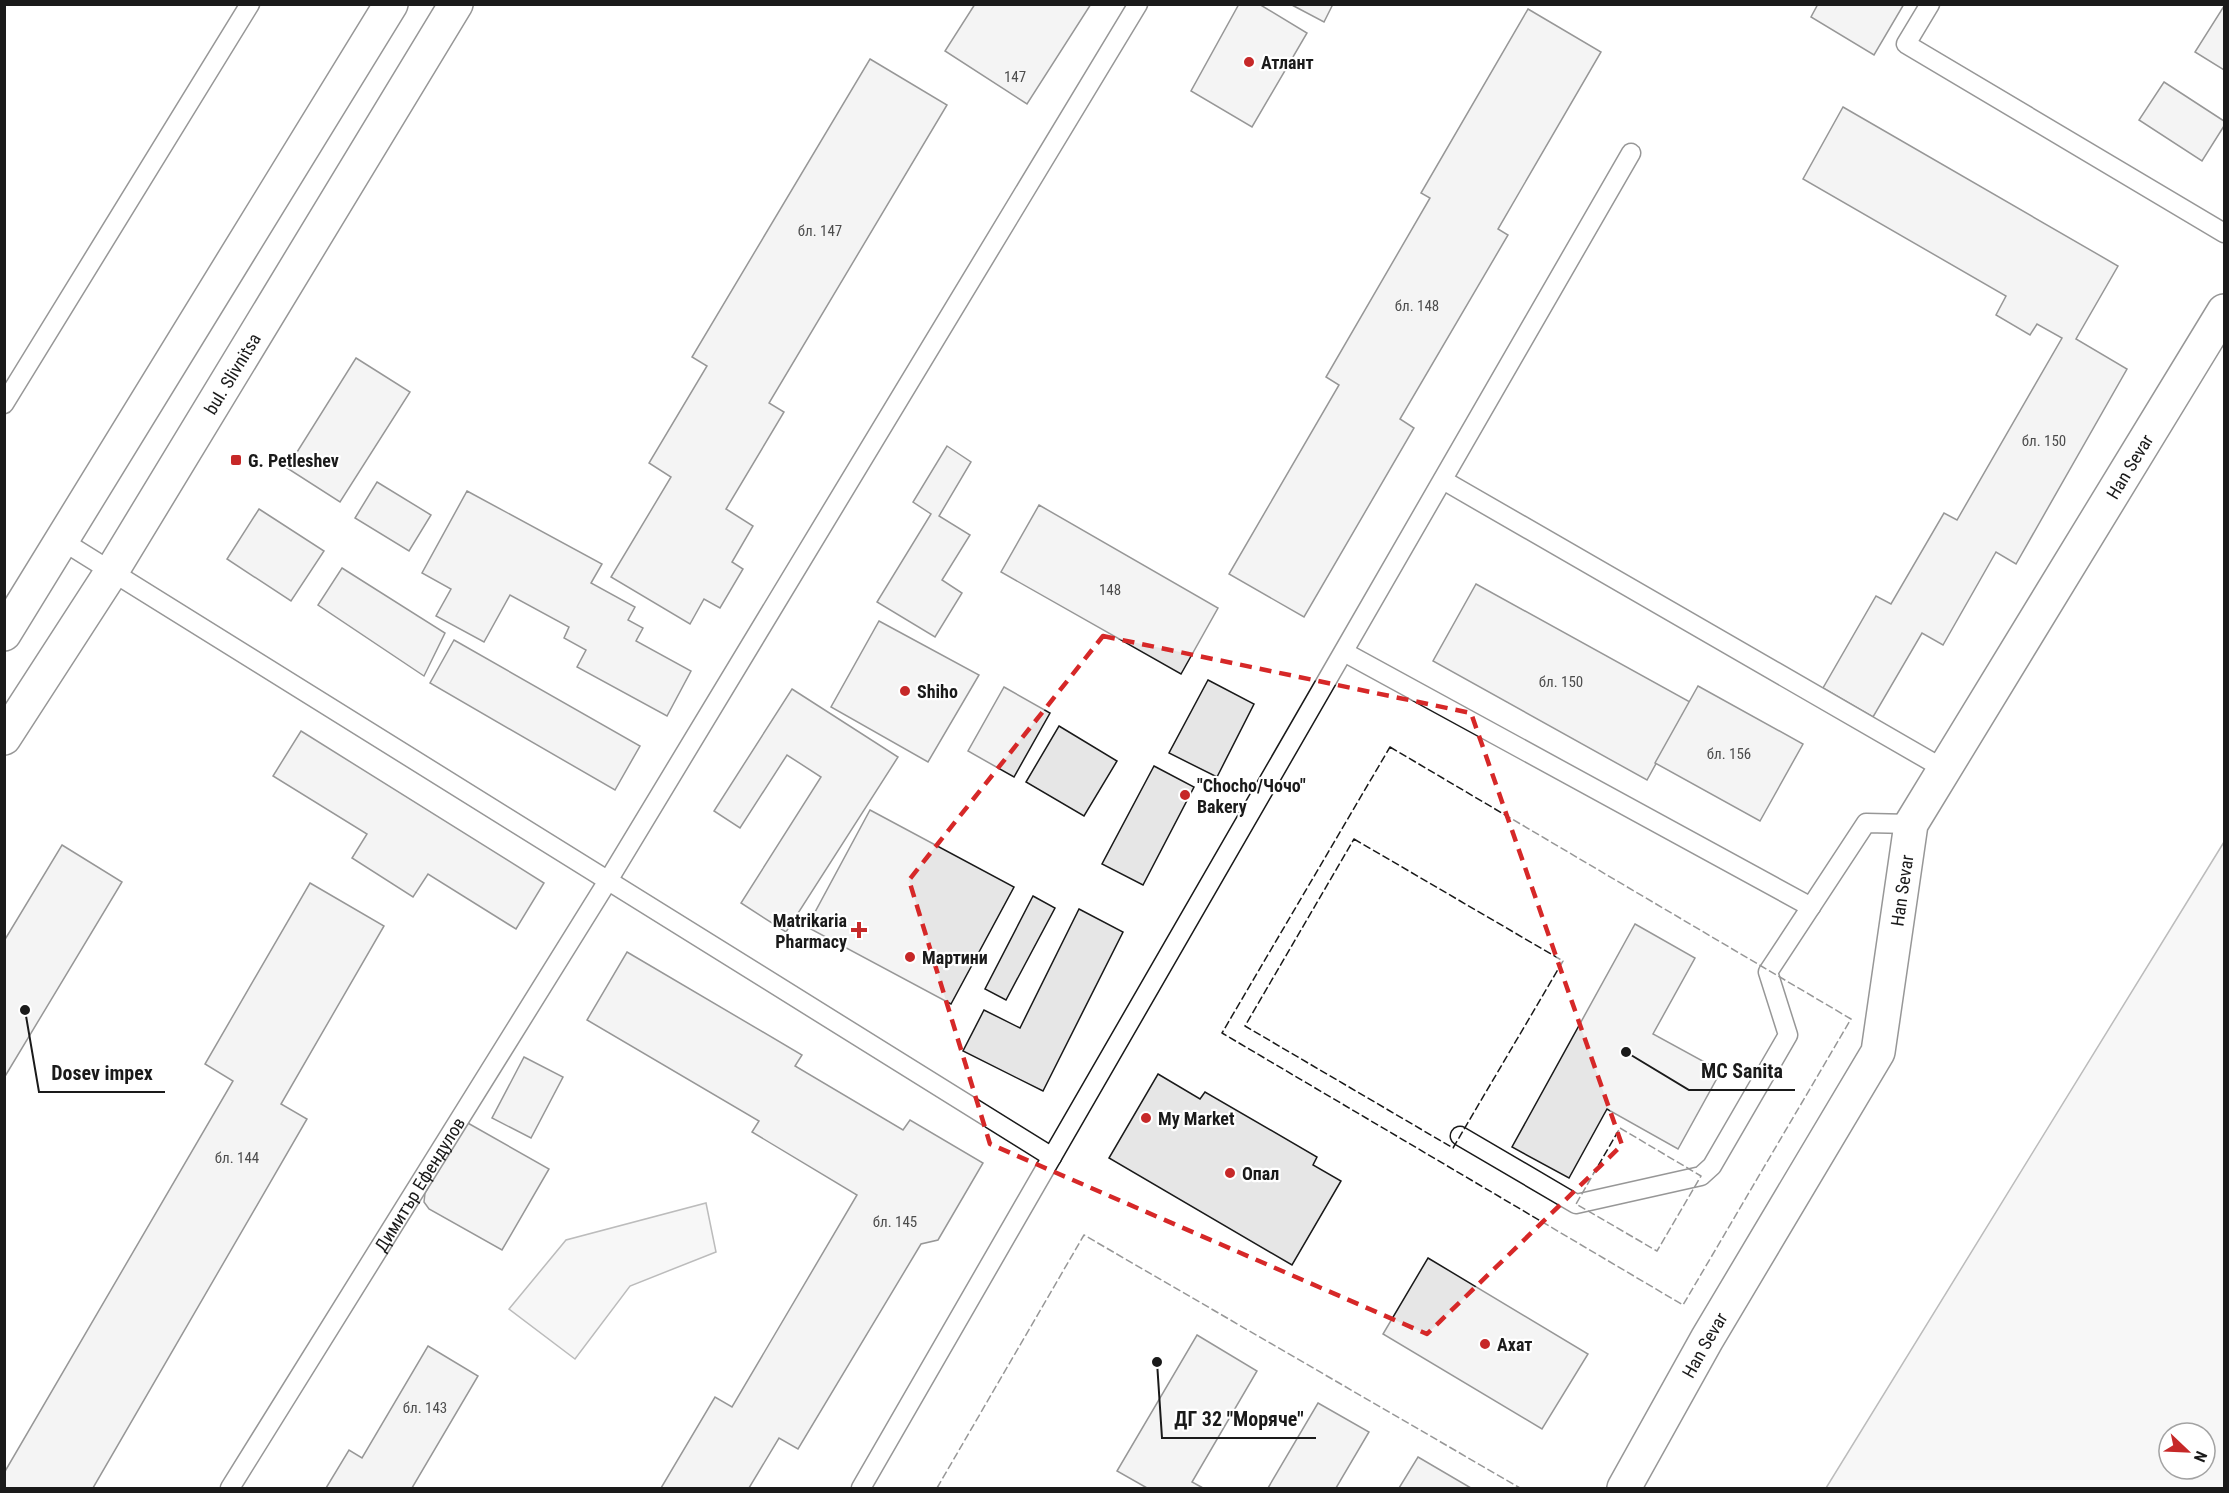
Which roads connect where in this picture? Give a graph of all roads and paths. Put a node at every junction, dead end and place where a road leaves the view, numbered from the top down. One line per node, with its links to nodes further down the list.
1 (250, 4): 9 (lane)
2 (391, 4): 11 (main road)
3 (456, 4): 12 (main road, bul. Slivnitsa)
4 (1138, 4): 18 (lane, Димитър Ефендулов)
5 (1930, 4): 7 (lane)
6 (1631, 153): 10 (lane)
7 (2224, 233)
8 (2224, 311): 16 (main road, Han Sevar)
9 (4, 404)
10 (1443, 480): 14 (lane); 16 (lane)
11 (61, 540): 12 (lane); 13 (main road)
12 (112, 571): 15 (main road, bul. Slivnitsa); 18 (lane)
13 (4, 634)
14 (1344, 651): 19 (lane); 21 (lane)
15 (4, 738)
16 (1944, 769): 17 (main road, Han Sevar)
17 (1911, 824): 19 (lane); 24 (main road, Han Sevar)
18 (609, 879): 21 (lane); 22 (lane, Димитър Ефендулов)
19 (1811, 907): 20 (lane)
20 (1460, 1136)
21 (1052, 1157): 23 (lane)
22 (230, 1488)
23 (861, 1488)
24 (1624, 1488)

